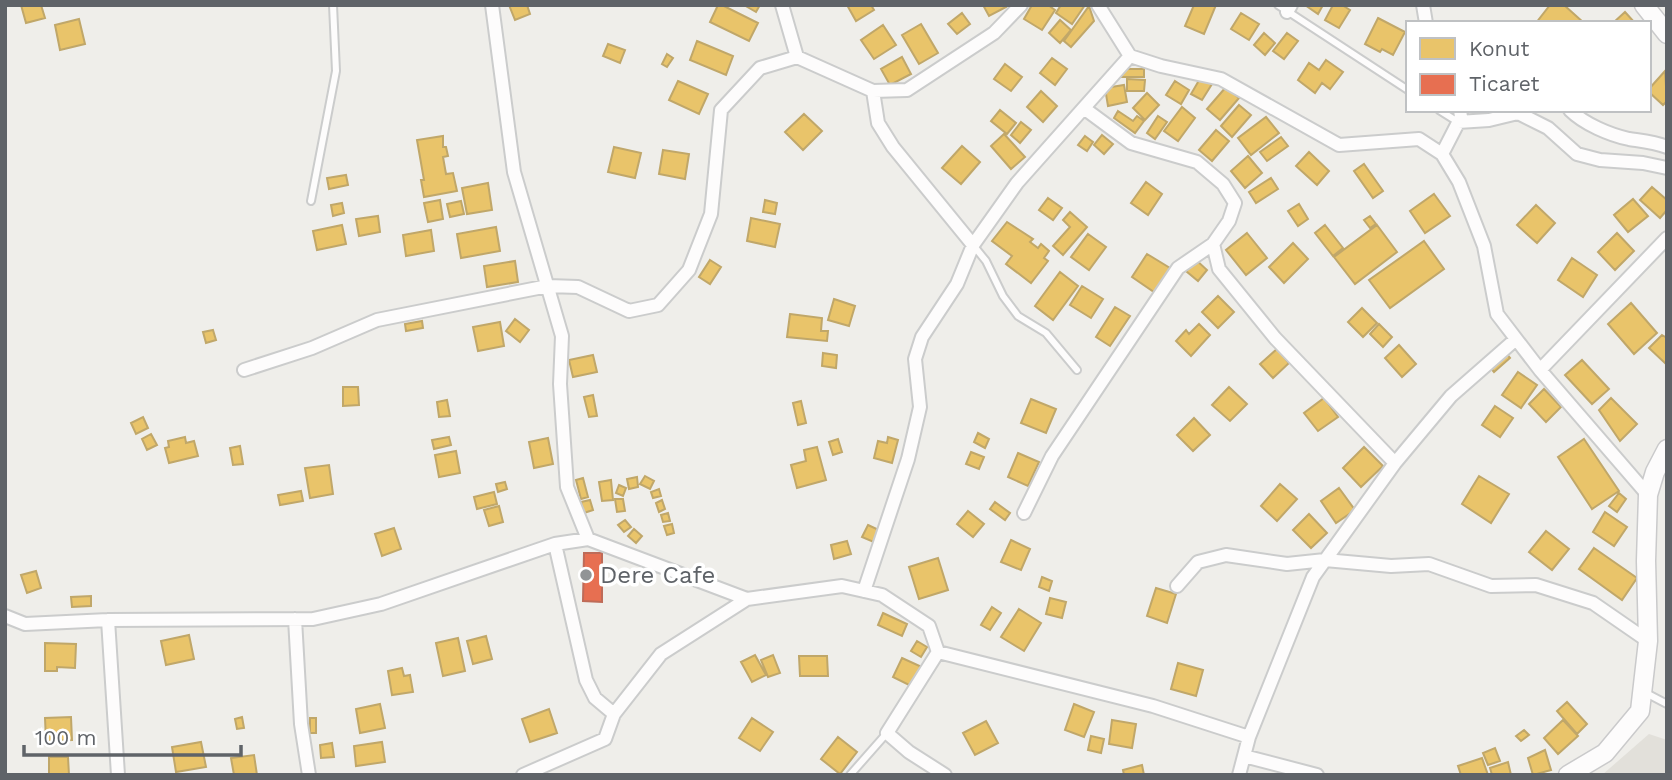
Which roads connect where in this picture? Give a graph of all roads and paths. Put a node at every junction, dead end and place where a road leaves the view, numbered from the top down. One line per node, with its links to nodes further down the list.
1 (333, 5): 19 (lane)
2 (492, 5): 23 (street)
3 (782, 5): 10 (street)
4 (1021, 5): 12 (street)
5 (1098, 5): 9 (street)
6 (1644, 5): 8 (street)
7 (1285, 7): 11 (lane)
8 (1667, 34)
9 (1130, 56): 13 (street); 17 (street)
10 (797, 57): 12 (street); 23 (street)
11 (1406, 89)
12 (873, 91): 22 (street)
13 (1085, 109): 21 (street); 22 (street)
14 (1572, 112): 16 (street)
15 (1459, 116): 17 (street); 18 (street)
16 (1667, 147)
17 (1442, 154): 24 (street)
18 (1667, 168)
19 (311, 201)
20 (1667, 238): 27 (street)
21 (1213, 244): 29 (street); 31 (street)
22 (973, 245): 26 (lane); 36 (street)
23 (548, 286): 25 (street); 32 (street)
24 (1516, 339): 27 (street); 29 (street)
25 (244, 370)
26 (1077, 370)
27 (1540, 370): 30 (street)
28 (1666, 453): 30 (street)
29 (1395, 463): 34 (street)
30 (1648, 495): 41 (street)
31 (1024, 513)
32 (588, 539): 33 (street); 37 (street)
33 (555, 544): 39 (street); 45 (street)
34 (1325, 560): 35 (street); 41 (street); 47 (street)
35 (1177, 586)
36 (864, 591): 37 (street); 42 (street)
37 (747, 599): 45 (street)
38 (5, 616): 40 (street)
39 (295, 619): 40 (street); 50 (street)
40 (108, 620): 49 (street)
41 (1648, 641): 43 (street)
42 (938, 652): 46 (street); 47 (street)
43 (1642, 691): 44 (lane); 56 (street)
44 (1667, 704)
45 (614, 714): 51 (street)
46 (887, 733): 52 (lane); 53 (street)
47 (1249, 737): 48 (street)
48 (1244, 756): 54 (street); 55 (street)
49 (118, 775)
50 (309, 775)
51 (523, 775)
52 (850, 775)
53 (945, 775)
54 (1239, 775)
55 (1317, 775)
56 (1568, 775)

